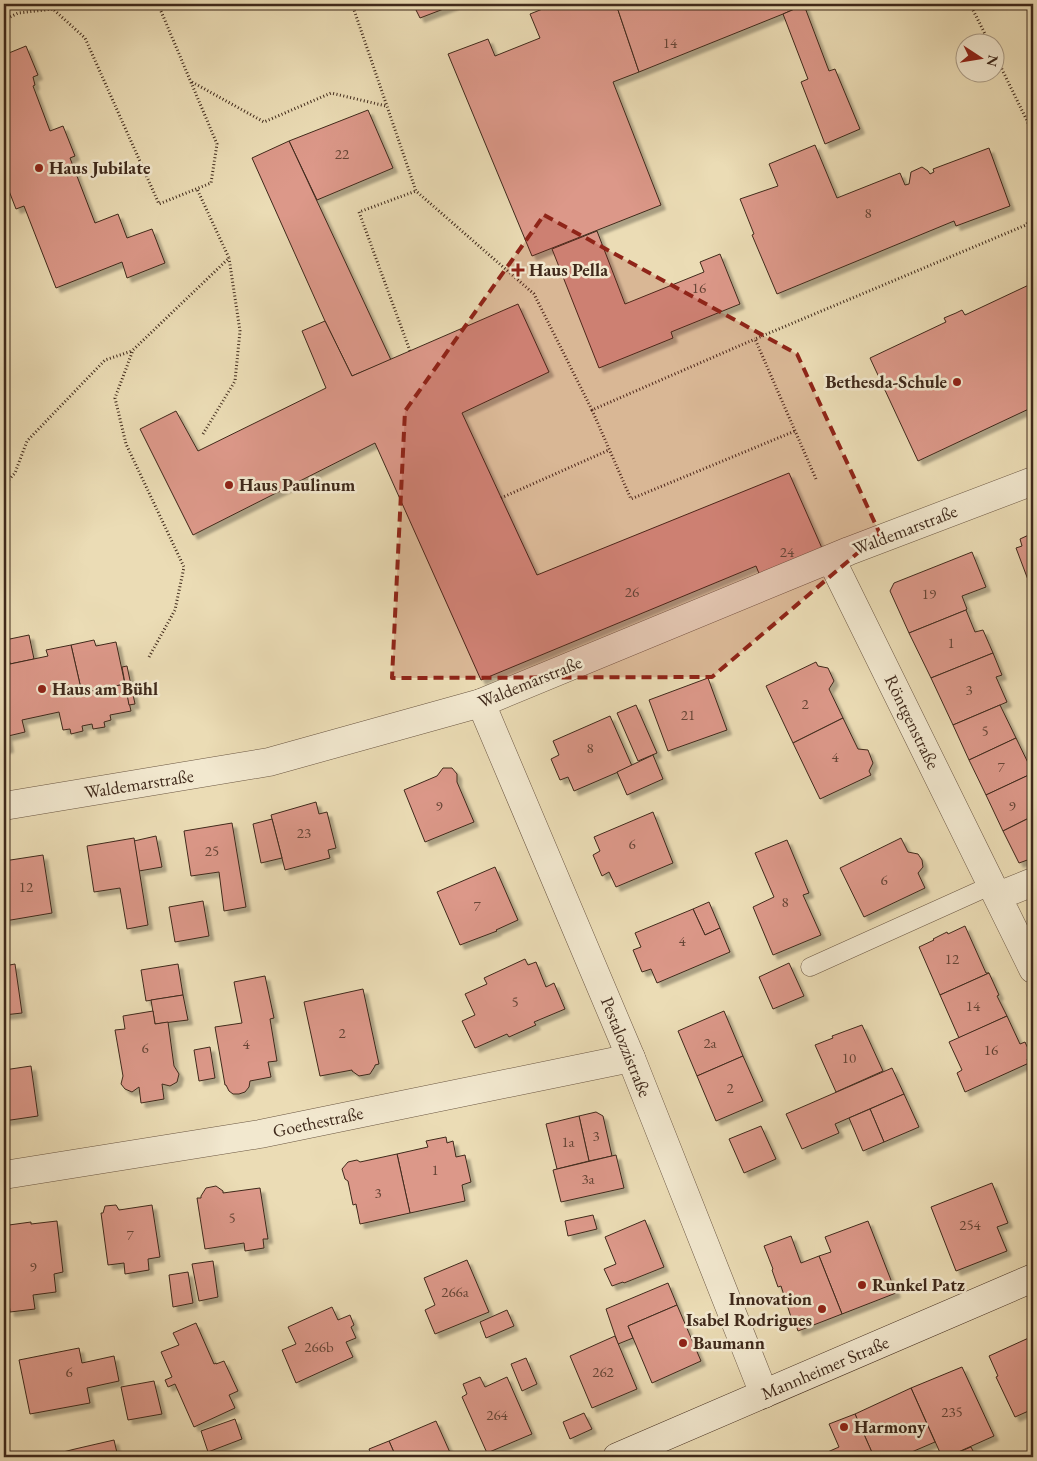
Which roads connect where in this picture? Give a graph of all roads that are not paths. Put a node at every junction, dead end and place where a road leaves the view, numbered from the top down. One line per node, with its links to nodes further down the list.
1 (1033, 481): 2 (street, Waldemarstraße)
2 (832, 559): 3 (street, Waldemarstraße); 6 (street, Röntgenstraße)
3 (481, 703): 4 (street, Waldemarstraße); 9 (street, Pestalozzistraße)
4 (4, 806)
5 (1033, 882): 6 (street)
6 (995, 891): 7 (lane); 8 (street, Röntgenstraße)
7 (810, 967)
8 (1033, 969)
9 (631, 1058): 10 (street, Goethestraße); 12 (street, Pestalozzistraße)
10 (4, 1175)
11 (1033, 1278): 12 (street, Mannheimer Straße)
12 (764, 1394): 13 (street, Mannheimer Straße)
13 (617, 1457)

